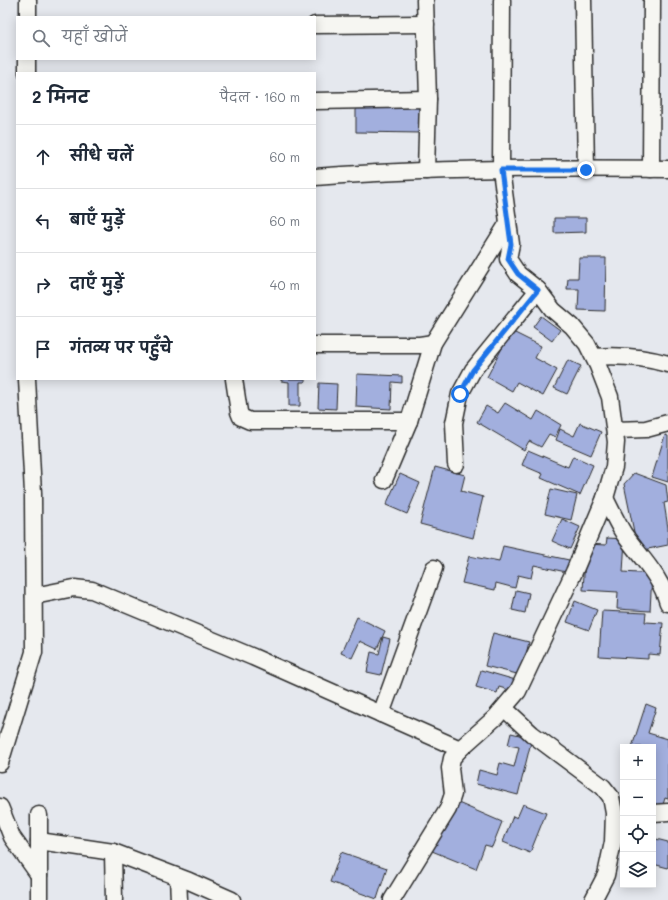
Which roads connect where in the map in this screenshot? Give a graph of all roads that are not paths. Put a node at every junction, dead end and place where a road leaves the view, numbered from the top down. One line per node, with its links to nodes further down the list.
1 (28, 0): 6 (street)
2 (425, 0): 7 (street)
3 (502, 0): 14 (street)
4 (583, 0): 15 (street)
5 (652, 0): 13 (street)
6 (28, 16)
7 (426, 24): 8 (street); 11 (street)
8 (316, 25)
9 (27, 60): 10 (street)
10 (27, 72)
11 (428, 99): 12 (street); 17 (street)
12 (316, 101)
13 (651, 169): 15 (street); 16 (street)
14 (501, 170): 15 (street); 17 (street); 19 (street)
15 (586, 170)
16 (668, 170)
17 (426, 172): 18 (street)
18 (316, 177)
19 (508, 222): 20 (street); 21 (street)
20 (538, 290): 23 (street); 30 (street)
21 (433, 343): 22 (street); 27 (street)
22 (316, 345)
23 (594, 357): 24 (street); 29 (street)
24 (668, 364)
25 (27, 380): 34 (street)
26 (234, 380): 27 (street)
27 (409, 420): 31 (street)
28 (668, 423): 29 (street)
29 (615, 430): 32 (street)
30 (456, 464)
31 (384, 480)
32 (605, 498): 35 (street); 36 (street)
33 (434, 568): 37 (street)
34 (34, 596): 37 (street); 39 (street)
35 (668, 602)
36 (504, 708): 38 (street); 43 (street)
37 (381, 714): 38 (street)
38 (460, 749): 53 (street)
39 (0, 763)
40 (0, 807): 47 (street)
41 (668, 812): 42 (street)
42 (656, 813)
43 (619, 814): 54 (street)
44 (39, 815): 45 (street)
45 (39, 841): 46 (street); 47 (street)
46 (113, 852): 48 (street); 50 (street)
47 (39, 875): 49 (street)
48 (178, 877): 51 (street); 52 (street)
49 (39, 900)
50 (114, 900)
51 (179, 900)
52 (232, 900)
53 (392, 900)
54 (593, 900)

